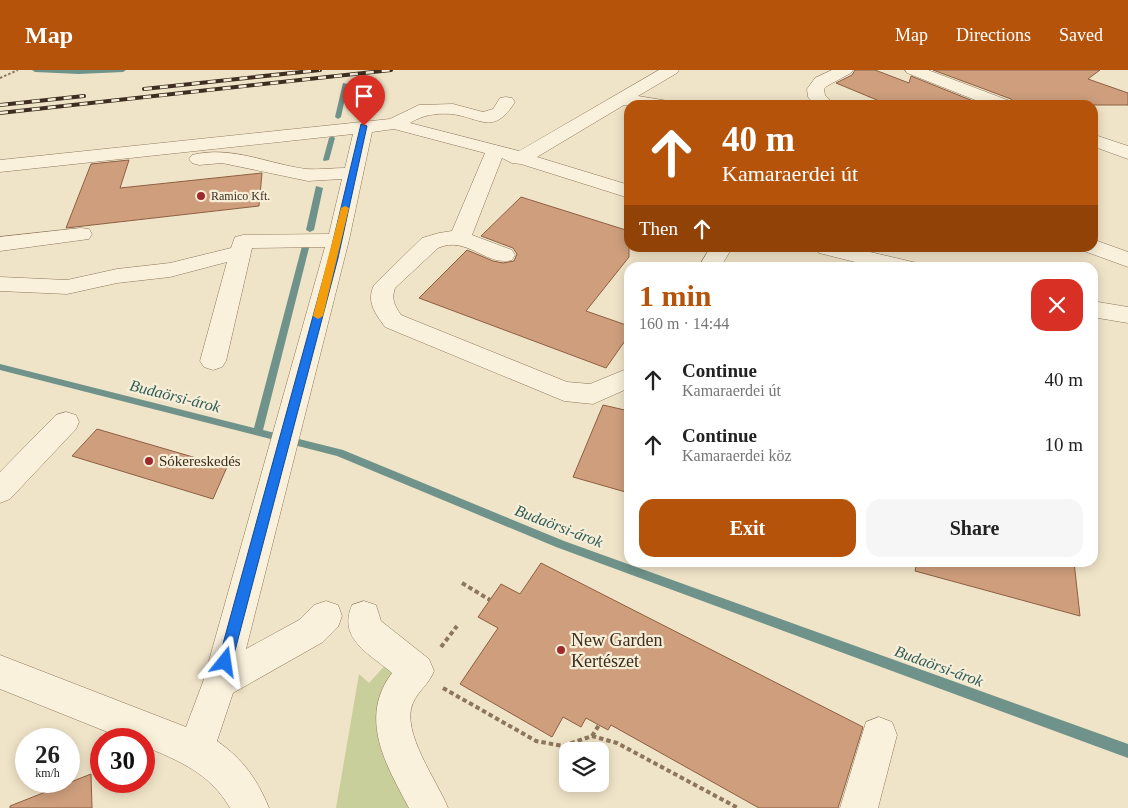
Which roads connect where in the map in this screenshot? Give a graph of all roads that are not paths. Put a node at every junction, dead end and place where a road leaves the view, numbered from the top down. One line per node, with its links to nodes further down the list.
1 (671, 70): 4 (street)
2 (845, 70): 6 (street)
3 (913, 70): 7 (street)
4 (622, 98): 5 (street); 9 (street)
5 (633, 100)
6 (820, 100)
7 (991, 100)
8 (506, 102): 11 (street)
9 (600, 112): 10 (street); 16 (street)
10 (624, 115)
11 (394, 124): 12 (street); 14 (street)
12 (364, 126): 17 (street); 19 (street)
13 (1098, 141): 15 (street)
14 (496, 150): 16 (street); 22 (street)
15 (1128, 153)
16 (519, 159): 20 (street)
17 (0, 166)
18 (140, 166): 19 (street)
19 (353, 173): 23 (street)
20 (624, 190)
21 (81, 234): 24 (street)
22 (460, 237): 28 (street); 33 (street)
23 (338, 240): 26 (street); 39 (street)
24 (0, 244)
25 (1098, 248): 29 (street)
26 (240, 252): 31 (street); 32 (street)
27 (868, 253): 30 (street)
28 (504, 255)
29 (1128, 260)
30 (889, 262)
31 (0, 284)
32 (213, 361)
33 (624, 379)
34 (66, 422): 35 (street)
35 (0, 491)
36 (326, 616): 39 (street)
37 (364, 616): 43 (street)
38 (0, 672): 41 (street)
39 (220, 682): 41 (street)
40 (879, 735): 44 (street)
41 (196, 750): 42 (street)
42 (250, 808)
43 (429, 808)
44 (859, 808)

